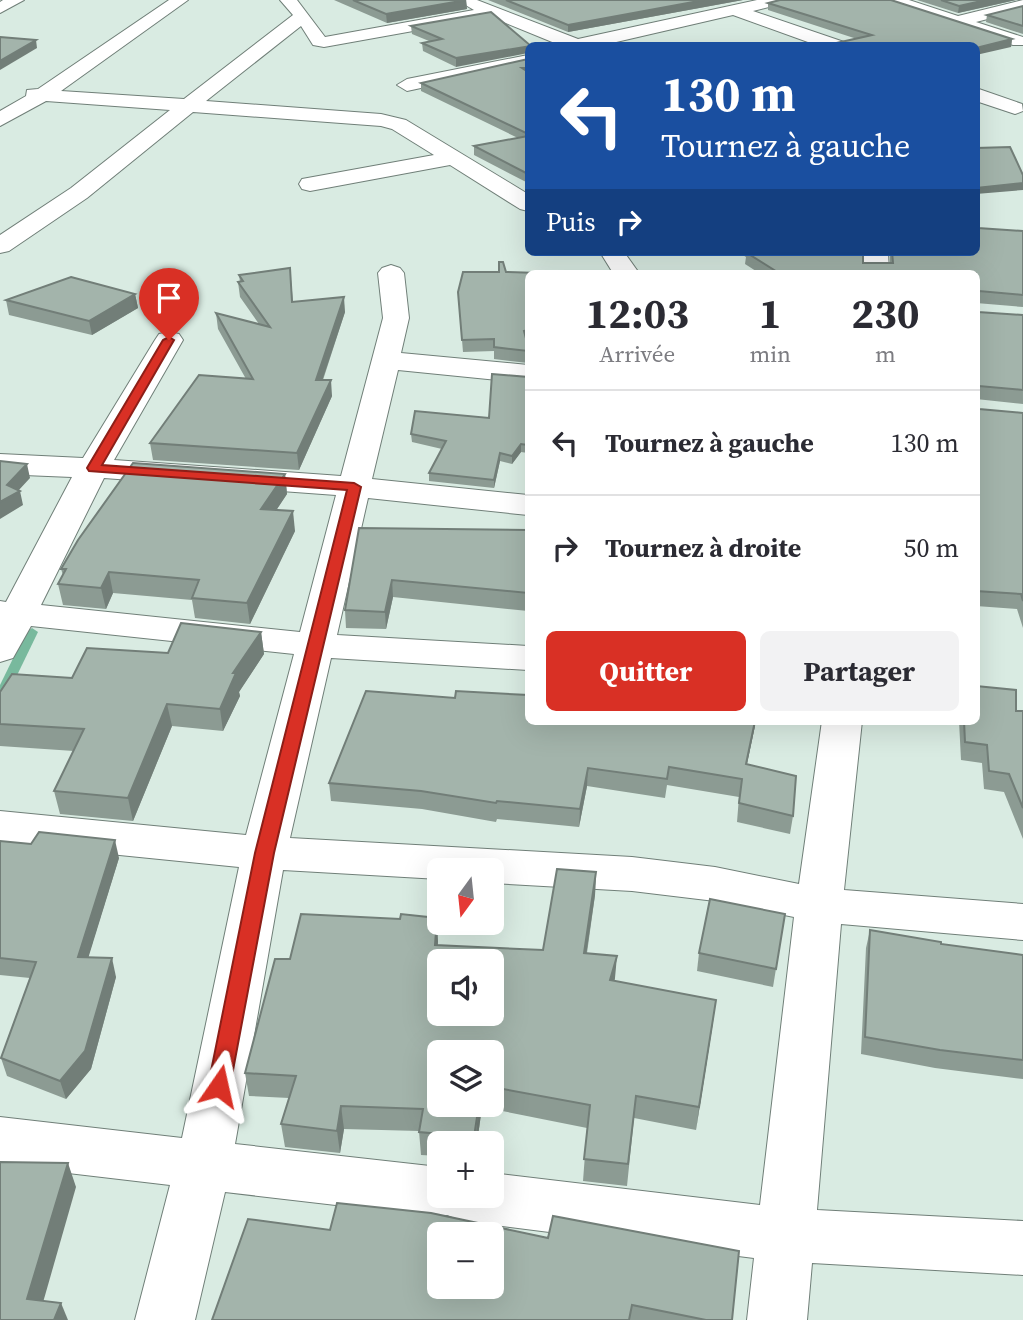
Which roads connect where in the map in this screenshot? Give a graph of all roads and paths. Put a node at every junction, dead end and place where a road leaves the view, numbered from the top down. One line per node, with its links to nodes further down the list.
1 (16, 0): 9 (street)
2 (180, 0): 21 (street)
3 (288, 0): 12 (street)
4 (461, 0): 11 (street)
5 (704, 0): 10 (street)
6 (779, 0): 10 (street)
7 (892, 0): 13 (street)
8 (1023, 5): 13 (street)
9 (0, 8)
10 (733, 9): 16 (street); 17 (street)
11 (493, 12): 12 (street); 15 (street)
12 (303, 16): 23 (street)
13 (957, 21): 14 (street)
14 (1019, 41)
15 (568, 42)
16 (589, 42)
17 (827, 42)
18 (525, 61): 19 (street)
19 (407, 85)
20 (10, 92): 21 (street)
21 (42, 94): 23 (street); 25 (street)
22 (980, 95): 24 (street)
23 (188, 105): 26 (street); 29 (street)
24 (1016, 107)
25 (0, 121)
26 (454, 158): 27 (street); 28 (street)
27 (310, 184)
28 (524, 197)
29 (0, 246)
30 (391, 273): 32 (street)
31 (169, 340): 35 (street)
32 (386, 360): 33 (street); 36 (street)
33 (525, 374)
34 (0, 464): 35 (street)
35 (93, 468): 36 (street); 38 (street)
36 (354, 487): 37 (street); 39 (street)
37 (525, 506)
38 (9, 613): 39 (street); 40 (street)
39 (315, 645): 41 (street); 44 (street)
40 (0, 650)
41 (525, 658)
42 (842, 725): 45 (street)
43 (0, 827): 44 (street)
44 (264, 853): 45 (street); 48 (street)
45 (819, 905): 46 (street); 51 (street)
46 (1023, 922)
47 (0, 1141): 48 (street)
48 (204, 1163): 49 (street); 53 (street)
49 (427, 1191)
50 (504, 1200): 51 (street)
51 (785, 1235): 52 (street); 54 (street)
52 (1023, 1248)
53 (164, 1320)
54 (777, 1320)

